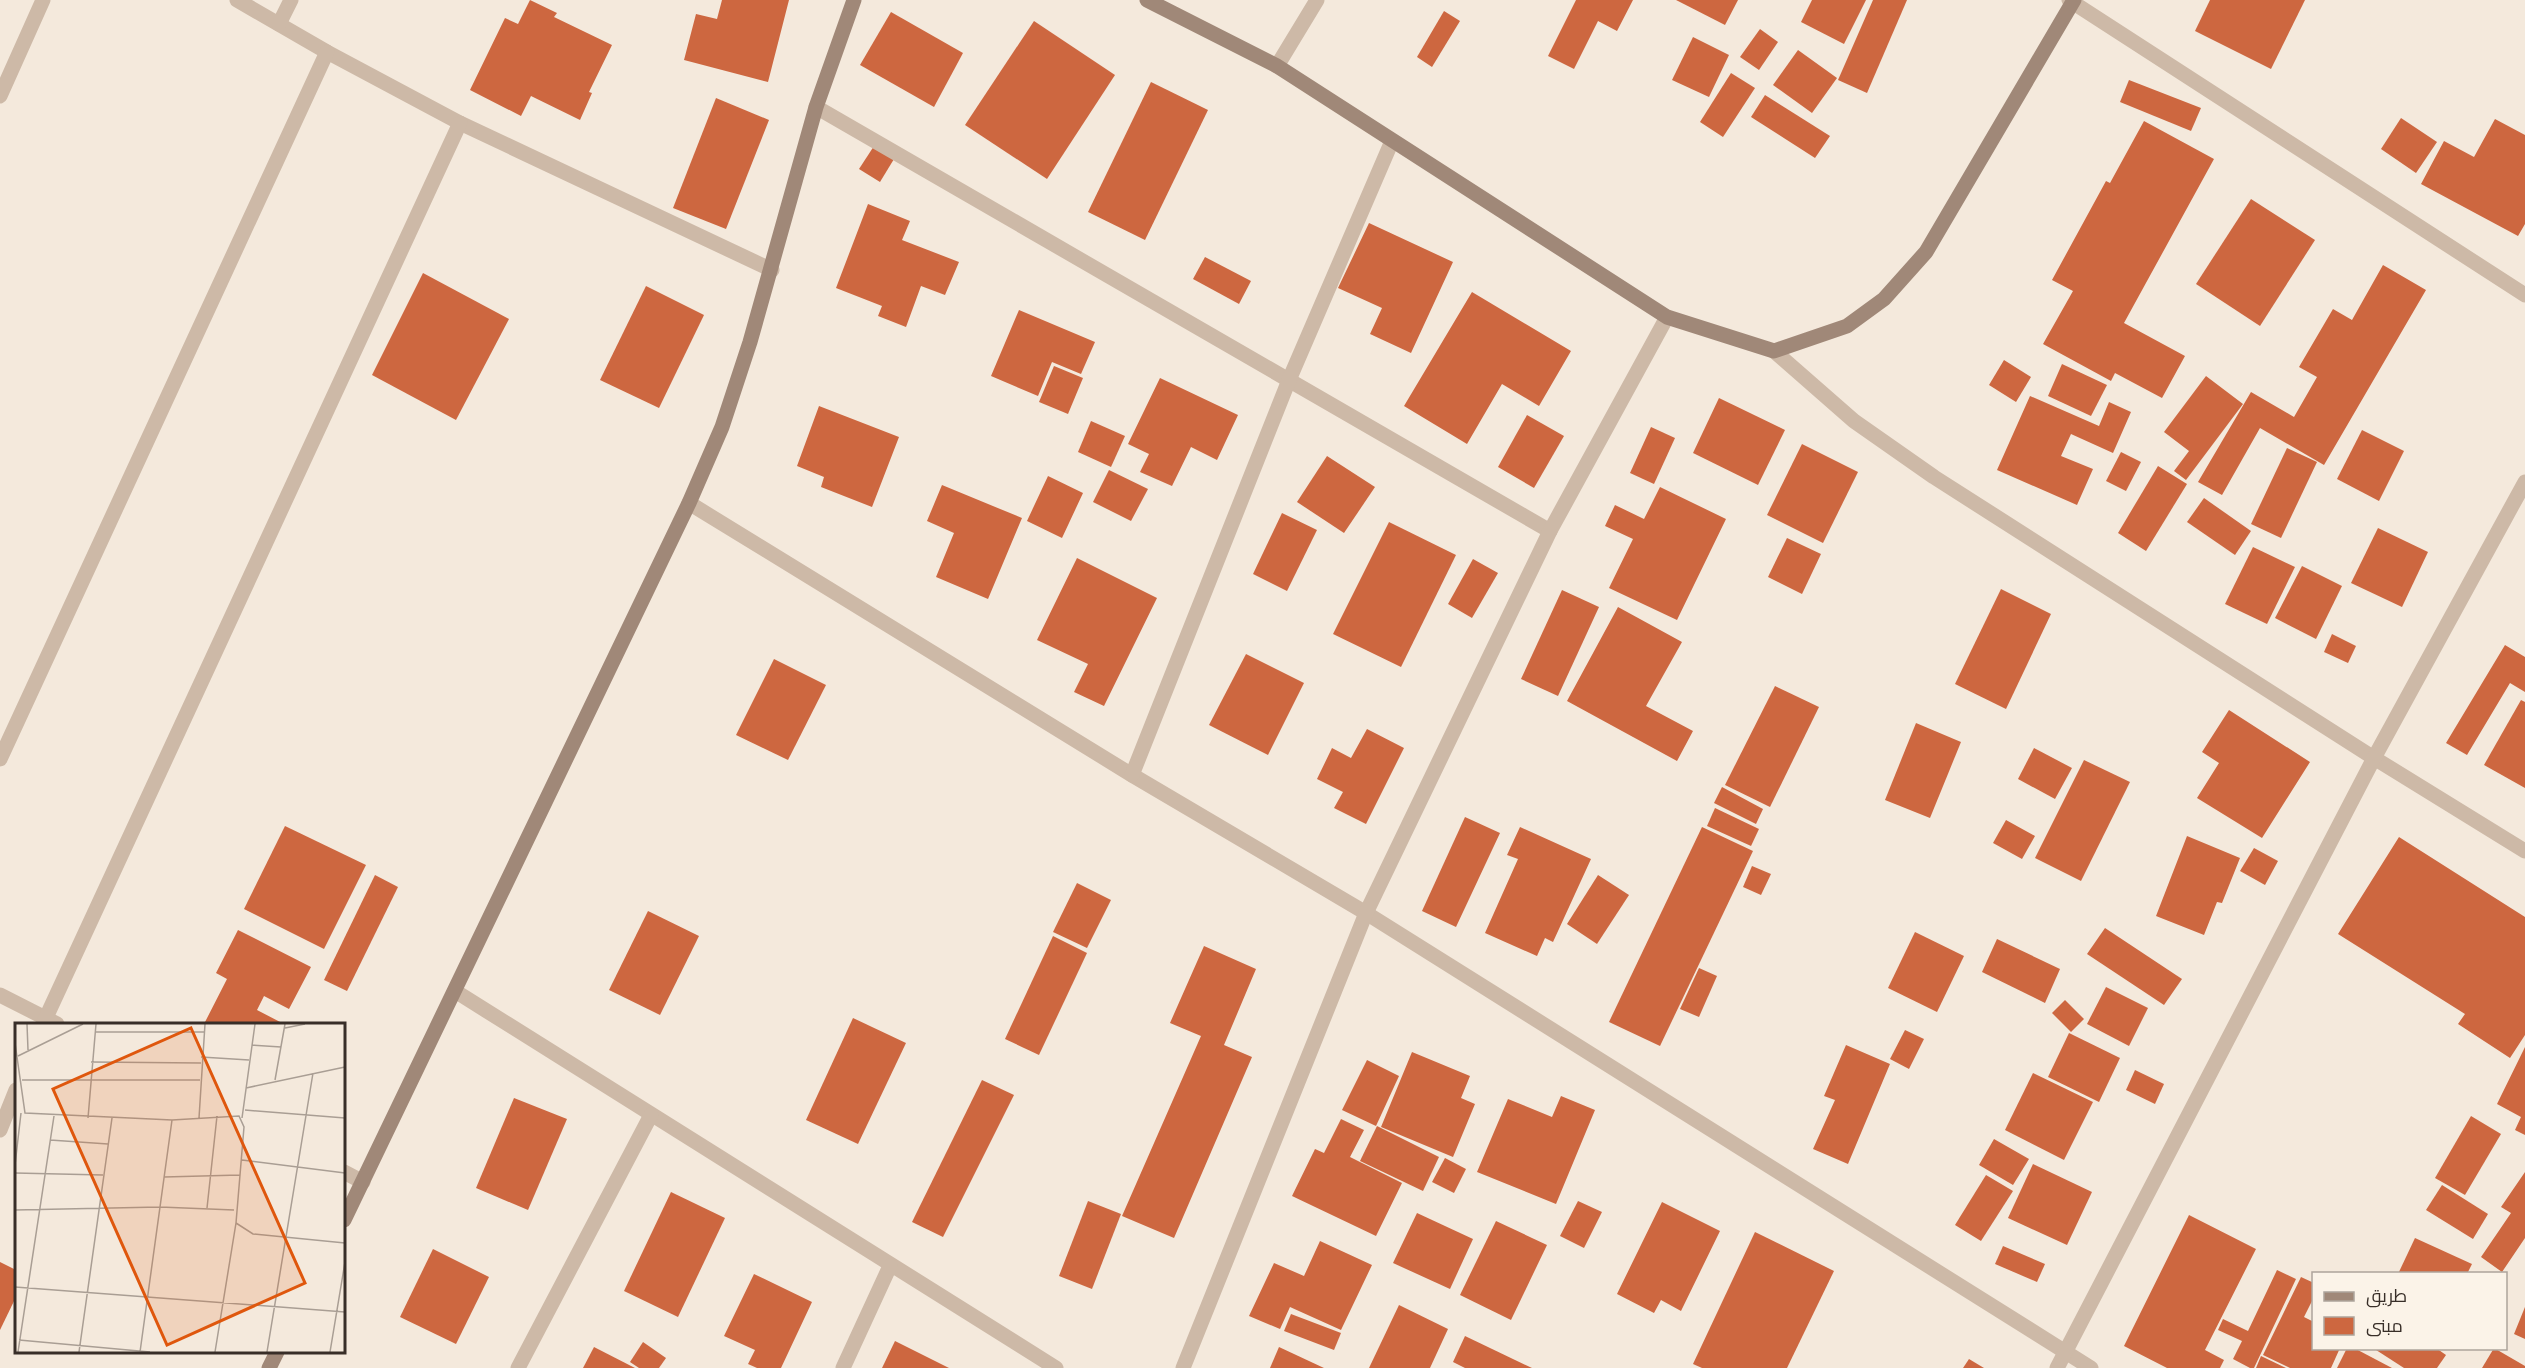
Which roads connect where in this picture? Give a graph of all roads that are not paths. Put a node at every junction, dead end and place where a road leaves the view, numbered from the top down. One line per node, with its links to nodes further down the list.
1 (43, 0): 11 (street)
2 (237, 0): 8 (street)
3 (291, 0): 8 (street)
4 (854, 0): 12 (main road)
5 (1147, 0): 10 (main road)
6 (1317, 0): 10 (street)
7 (2072, 1): 16 (street); 18 (main road)
8 (279, 24): 9 (street)
9 (327, 52): 13 (street); 24 (street)
10 (1277, 66): 14 (main road)
11 (0, 96)
12 (816, 107): 15 (main road); 19 (street)
13 (460, 123): 15 (street); 30 (street)
14 (1392, 141): 17 (main road); 19 (street)
15 (772, 270): 21 (main road)
16 (2525, 295)
17 (1667, 317): 18 (main road); 22 (street)
18 (1774, 351): 23 (street)
19 (1289, 380): 22 (street); 25 (street)
20 (2525, 482): 23 (street)
21 (689, 503): 25 (street); 28 (main road)
22 (1550, 531): 27 (street)
23 (2374, 758): 26 (street); 38 (street)
24 (0, 759)
25 (1132, 775): 27 (street)
26 (2525, 851)
27 (1366, 913): 38 (street); 44 (street)
28 (455, 991): 32 (street); 35 (main road)
29 (0, 995): 30 (street)
30 (49, 1023)
31 (15, 1092): 33 (street)
32 (651, 1114): 37 (street); 41 (street)
33 (0, 1130)
34 (345, 1173): 35 (street)
35 (363, 1182): 36 (main road)
36 (345, 1218)
37 (890, 1266): 42 (street); 43 (street)
38 (2065, 1352): 45 (street); 46 (street)
39 (277, 1353): 40 (main road)
40 (269, 1368)
41 (518, 1368)
42 (843, 1368)
43 (1056, 1368)
44 (1183, 1368)
45 (2057, 1368)
46 (2091, 1368)

